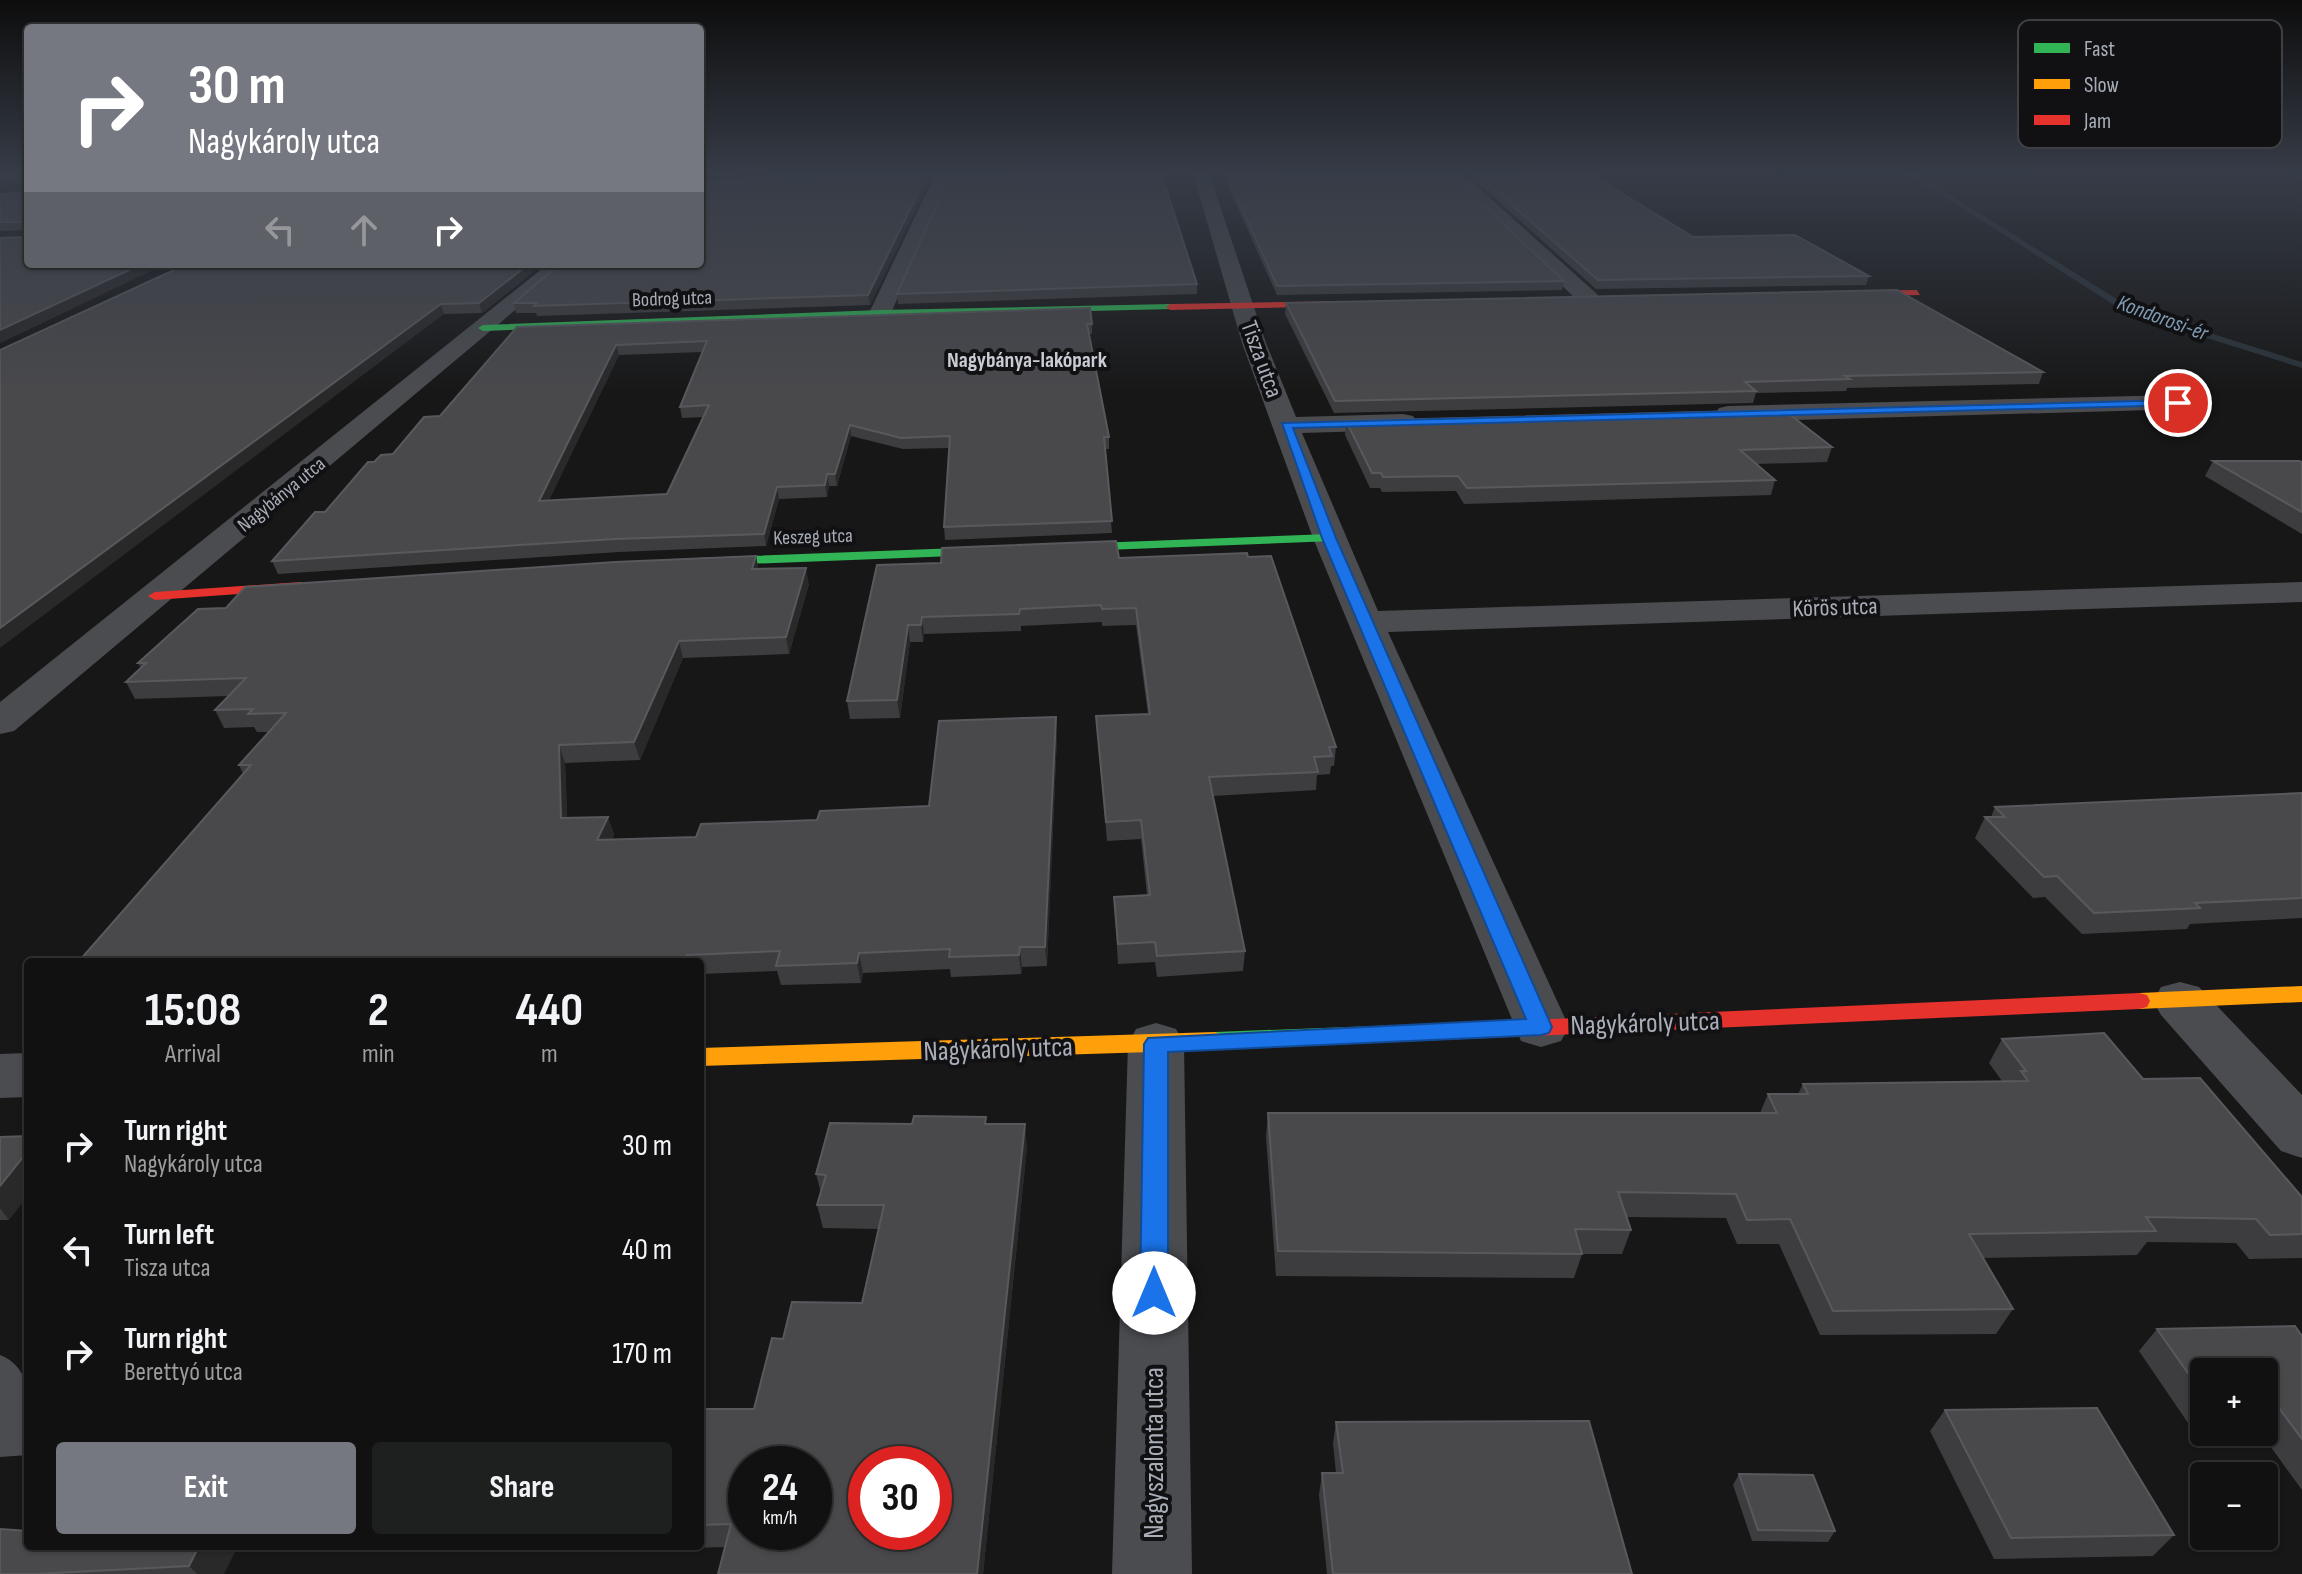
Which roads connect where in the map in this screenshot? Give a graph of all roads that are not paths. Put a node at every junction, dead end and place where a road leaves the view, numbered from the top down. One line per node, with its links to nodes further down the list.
1 (910, 246): 11 (street)
2 (1224, 246): 10 (street, Tisza utca)
3 (1537, 246): 7 (street)
4 (555, 268): 12 (street, Nagybánya utca)
5 (1917, 293): 6 (street)
6 (1823, 295)
7 (1597, 299): 8 (street)
8 (1557, 300)
9 (1368, 303): 10 (street, Bodrog utca)
10 (1243, 305): 11 (street, Bodrog utca); 16 (street, Tisza utca)
11 (880, 313): 12 (street, Bodrog utca)
12 (483, 328): 21 (street, Nagybánya utca)
13 (2178, 403): 14 (street)
14 (1696, 415)
15 (1428, 421): 16 (street)
16 (1286, 425): 17 (street, Tisza utca)
17 (1329, 538): 18 (street, Keszeg utca); 22 (street, Tisza utca)
18 (683, 563)
19 (326, 585): 21 (street)
20 (2302, 592): 22 (street, Körös utca)
21 (155, 596): 23 (street, Nagybánya utca)
22 (1368, 622): 26 (street, Tisza utca)
23 (0, 722)
24 (2302, 994): 25 (street, Nagykároly utca)
25 (2180, 1001): 26 (street, Nagykároly utca); 31 (street)
26 (1541, 1027): 27 (street, Nagykároly utca)
27 (1156, 1044): 28 (street, Nagykároly utca); 36 (street, Nagyszalonta utca)
28 (704, 1057)
29 (24, 1075): 30 (street)
30 (0, 1076)
31 (2302, 1134)
32 (0, 1375): 33 (lane)
33 (24, 1418)
34 (24, 1433): 35 (lane)
35 (0, 1435)
36 (1152, 1574)

